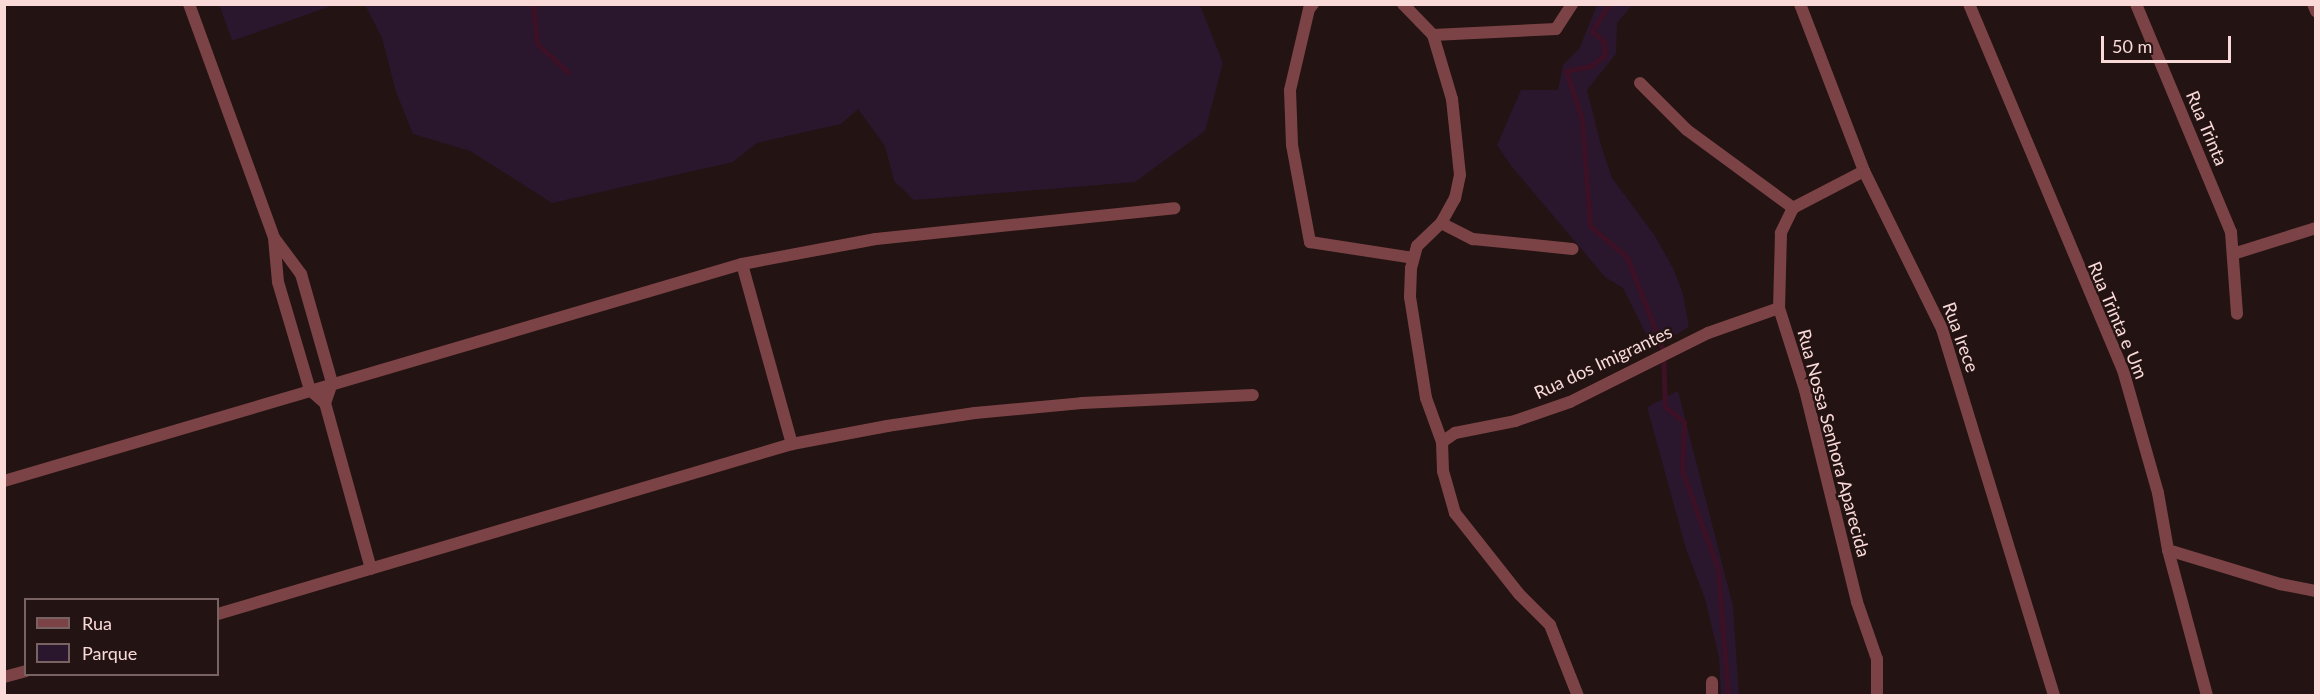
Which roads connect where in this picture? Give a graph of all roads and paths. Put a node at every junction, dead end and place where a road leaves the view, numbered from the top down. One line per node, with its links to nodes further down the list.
1 (189, 4): 17 (street)
2 (1313, 4): 20 (street)
3 (1403, 4): 10 (street)
4 (1572, 4): 10 (street)
5 (1800, 4): 12 (street, Rua Irece)
6 (1969, 4): 31 (street, Rua Trinta e Um)
7 (2136, 4): 19 (street, Rua Trinta)
8 (2313, 4): 9 (street)
9 (2316, 11)
10 (1433, 35): 15 (street)
11 (1640, 84): 13 (street)
12 (1864, 171): 13 (street); 41 (street, Rua Irece)
13 (1794, 207): 22 (street, Rua Nossa Senhora Aparecida)
14 (1174, 208): 21 (street)
15 (1441, 223): 18 (street); 20 (street)
16 (2315, 232): 19 (street)
17 (274, 238): 24 (street); 25 (street)
18 (1573, 249)
19 (2233, 254): 23 (street, Rua Trinta)
20 (1413, 258): 28 (street)
21 (742, 264): 24 (street); 29 (street)
22 (1779, 308): 28 (street, Rua dos Imigrantes); 40 (street, Rua Nossa Senhora Aparecida)
23 (2237, 314)
24 (332, 383): 25 (street); 27 (street)
25 (310, 390): 27 (street); 30 (street)
26 (1253, 395): 29 (street)
27 (325, 403): 32 (street)
28 (1442, 441): 38 (street)
29 (792, 444): 32 (street)
30 (4, 481)
31 (2168, 550): 33 (street); 42 (street, Rua Trinta e Um)
32 (372, 569): 34 (street)
33 (2316, 591)
34 (219, 614)
35 (24, 672): 36 (street)
36 (4, 677)
37 (1712, 682): 39 (street)
38 (1578, 696)
39 (1712, 696)
40 (1877, 696)
41 (2054, 696)
42 (2207, 696)

